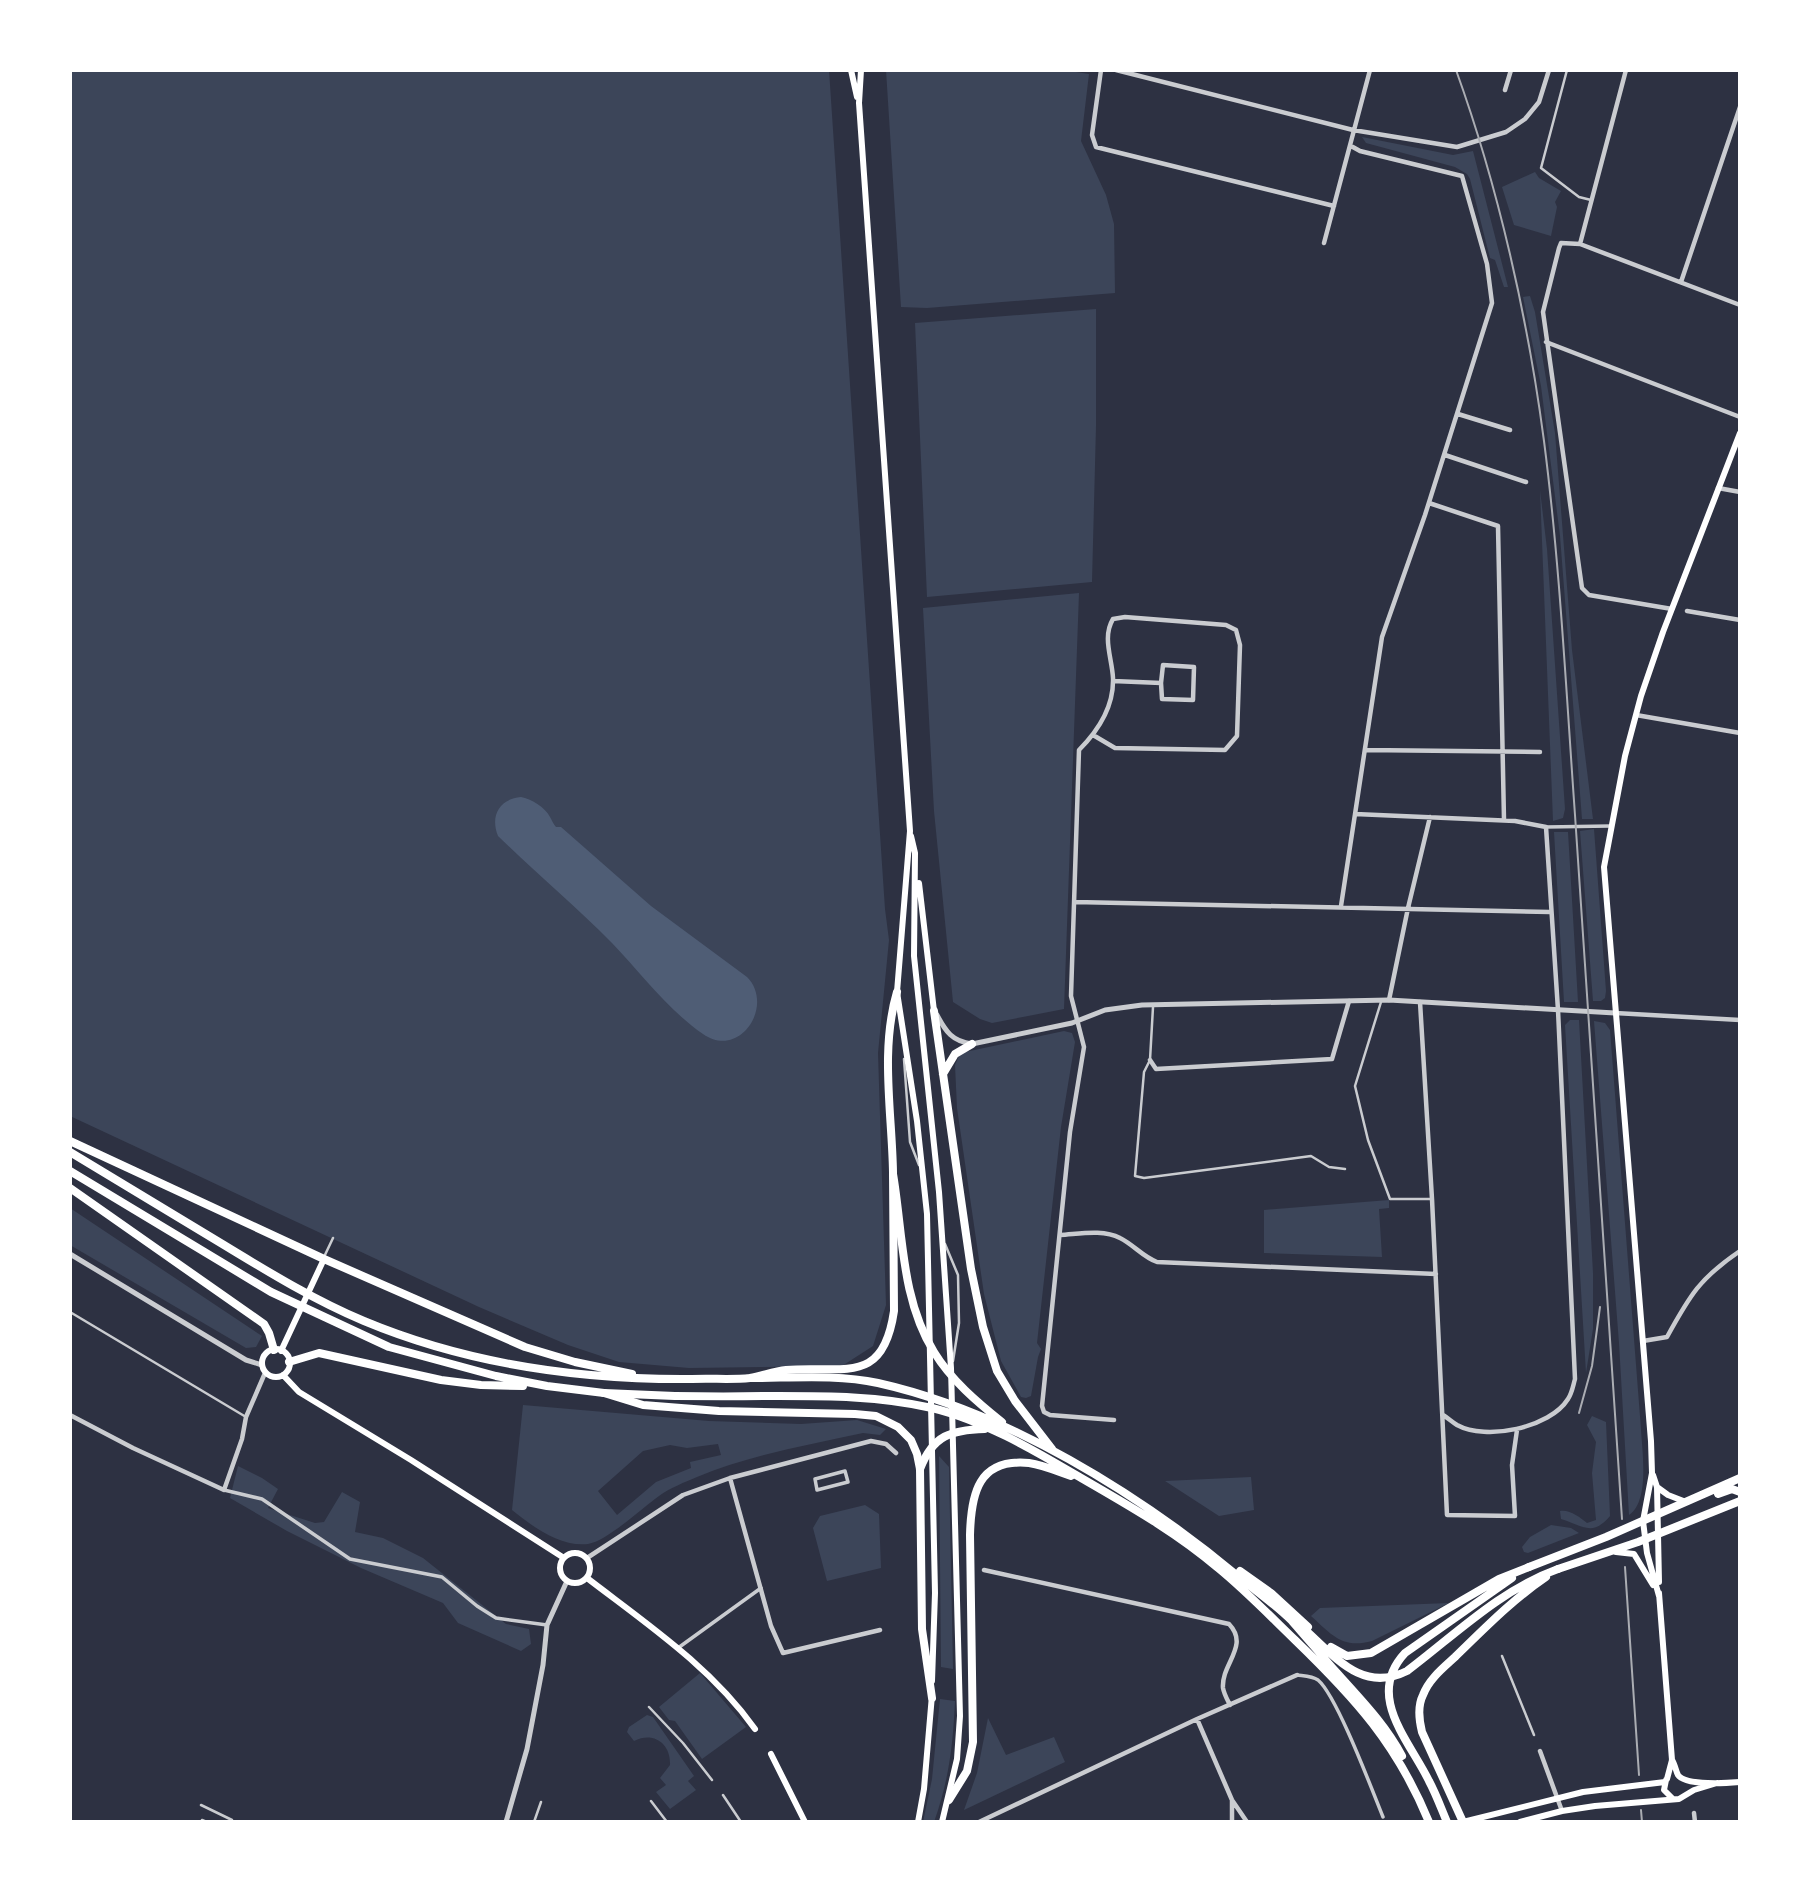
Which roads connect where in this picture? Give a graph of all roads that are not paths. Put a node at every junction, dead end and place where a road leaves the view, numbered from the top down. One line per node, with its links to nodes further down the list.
1 (851, 70): 11 (main road)
2 (861, 70): 11 (main road)
3 (1101, 70): 16 (street)
4 (1116, 70): 13 (street)
5 (1370, 70): 13 (street)
6 (1511, 70): 10 (street)
7 (1549, 70): 13 (street)
8 (1567, 70): 15 (lane)
9 (1626, 70): 15 (street)
10 (1505, 90)
11 (859, 103): 47 (main road)
12 (1740, 107): 19 (street)
13 (1353, 130): 14 (street)
14 (1351, 146): 16 (street); 22 (street)
15 (1591, 200): 18 (street)
16 (1334, 206): 17 (street)
17 (1324, 243)
18 (1580, 244): 19 (street); 21 (street)
19 (1681, 282): 20 (street)
20 (1740, 305)
21 (1546, 342): 23 (street); 31 (street)
22 (1458, 414): 24 (street); 26 (street)
23 (1740, 418)
24 (1510, 430)
25 (1740, 433): 28 (main road)
26 (1445, 455): 27 (street); 30 (street)
27 (1526, 482)
28 (1718, 488): 29 (street); 31 (main road)
29 (1740, 492)
30 (1429, 503): 39 (street); 40 (street)
31 (1672, 609): 36 (main road)
32 (1687, 611): 33 (street)
33 (1740, 620)
34 (1113, 681): 35 (street); 38 (street); 38 (street)
35 (1161, 683): 35 (street)
36 (1635, 715): 37 (street); 45 (main road)
37 (1740, 733)
38 (1093, 735): 49 (street)
39 (1365, 750): 40 (street); 42 (street)
40 (1503, 752): 41 (street); 44 (street)
41 (1540, 752)
42 (1355, 814): 43 (street); 50 (street)
43 (1430, 817): 44 (street); 51 (street)
44 (1504, 820): 46 (street)
45 (1610, 825): 46 (street); 61 (main road)
46 (1546, 827): 52 (street)
47 (910, 831): 48 (main road); 53 (main road)
48 (915, 853): 60 (main road); 76 (main road)
49 (1075, 902): 50 (street); 63 (street)
50 (1340, 906): 51 (street)
51 (1408, 908): 52 (street); 55 (street)
52 (1550, 912): 59 (street)
53 (897, 992): 73 (highway); 133 (main road)
54 (1381, 1000): 55 (street); 56 (street); 72 (lane)
55 (1389, 1000): 57 (street)
56 (1349, 1001): 58 (street); 65 (street)
57 (1420, 1002): 59 (street); 72 (street)
58 (1153, 1005): 63 (street); 65 (lane)
59 (1558, 1010): 61 (street); 97 (street)
60 (934, 1011): 64 (street); 66 (highway)
61 (1615, 1013): 62 (street); 82 (main road)
62 (1740, 1020)
63 (1077, 1021): 64 (street); 74 (street)
64 (971, 1044): 66 (highway)
65 (1150, 1060): 69 (lane)
66 (943, 1074): 100 (highway)
67 (70, 1141): 79 (highway)
68 (70, 1152): 89 (highway)
69 (1345, 1169)
70 (70, 1171): 91 (highway)
71 (70, 1188): 83 (highway)
72 (1432, 1199): 80 (street)
73 (894, 1200): 90 (highway); 100 (highway)
74 (1060, 1235): 80 (street); 96 (street)
75 (333, 1238): 79 (lane)
76 (943, 1238): 86 (main road); 86 (lane)
77 (1740, 1251): 82 (street)
78 (70, 1254): 85 (street)
79 (324, 1259): 83 (main road); 89 (highway)
80 (1436, 1274): 94 (street)
81 (70, 1312): 95 (lane)
82 (1643, 1341): 102 (main road)
83 (278, 1350): 84 (main road); 85 (main road)
84 (289, 1362): 88 (main road); 91 (highway)
85 (262, 1365): 87 (main road)
86 (951, 1368): 151 (main road)
87 (265, 1373): 88 (main road); 95 (street)
88 (283, 1375): 118 (main road)
89 (643, 1378): 90 (highway)
90 (751, 1378): 98 (highway)
91 (547, 1386): 92 (highway)
92 (604, 1393): 100 (highway); 101 (highway)
93 (70, 1415): 108 (street)
94 (1443, 1415): 97 (street); 97 (street)
95 (246, 1417): 108 (street)
96 (1114, 1420)
97 (1517, 1430)
98 (1024, 1436): 100 (highway); 101 (highway)
99 (896, 1453): 103 (street)
100 (1055, 1458): 106 (highway); 116 (highway)
101 (920, 1469): 133 (highway)
102 (1653, 1473): 107 (main road); 113 (main road)
103 (730, 1478): 119 (street); 126 (street)
104 (1740, 1478): 111 (highway)
105 (815, 1479): 105 (street)
106 (1084, 1479): 120 (highway); 151 (highway)
107 (1657, 1487): 111 (main road); 112 (main road)
108 (223, 1490): 128 (street)
109 (1740, 1492): 111 (highway)
110 (1740, 1501): 114 (highway)
111 (1688, 1502): 112 (highway)
112 (1658, 1515): 113 (highway); 114 (main road)
113 (1643, 1521): 115 (main road); 121 (highway)
114 (1658, 1534): 115 (highway); 127 (main road)
115 (1644, 1539): 117 (highway); 127 (main road)
116 (1194, 1540): 121 (highway); 172 (highway)
117 (1607, 1553): 122 (highway); 127 (main road)
118 (564, 1558): 119 (main road); 125 (main road)
119 (587, 1558): 124 (main road)
120 (1217, 1567): 122 (highway); 172 (highway)
121 (1529, 1567): 173 (highway)
122 (1559, 1569): 174 (highway)
123 (984, 1570): 134 (street)
124 (587, 1578): 125 (main road); 130 (main road)
125 (566, 1581): 128 (street)
126 (761, 1588): 129 (street); 130 (street)
127 (1659, 1596): 141 (main road)
128 (547, 1625): 162 (street)
129 (880, 1630)
130 (678, 1648): 137 (main road)
131 (1502, 1656): 138 (lane)
132 (1297, 1675): 134 (street); 158 (street)
133 (932, 1698): 167 (main road)
134 (1230, 1704): 136 (street)
135 (649, 1707): 143 (lane)
136 (1198, 1719): 152 (street); 169 (street)
137 (755, 1728)
138 (1534, 1735)
139 (1540, 1751): 149 (street)
140 (771, 1754): 166 (main road)
141 (1672, 1760): 142 (main road); 144 (main road)
142 (1681, 1777): 144 (main road); 146 (main road); 147 (main road)
143 (712, 1780)
144 (1666, 1780): 149 (main road); 150 (main road)
145 (1740, 1782): 146 (main road)
146 (1717, 1783): 147 (main road)
147 (1686, 1794): 150 (main road)
148 (723, 1796): 165 (lane)
149 (1559, 1797): 156 (street); 174 (main road)
150 (1671, 1798): 156 (main road)
151 (949, 1800): 168 (main road)
152 (1232, 1800): 170 (street); 171 (street)
153 (651, 1801): 164 (lane)
154 (541, 1802): 163 (lane)
155 (201, 1805): 161 (lane)
156 (1562, 1811): 175 (main road)
157 (1694, 1813): 176 (street)
158 (1383, 1817)
159 (202, 1820): 160 (lane)
160 (207, 1822)
161 (233, 1822)
162 (506, 1822)
163 (534, 1822)
164 (667, 1822)
165 (741, 1822)
166 (805, 1822)
167 (918, 1822)
168 (942, 1822)
169 (979, 1822)
170 (1232, 1822)
171 (1247, 1822)
172 (1432, 1822)
173 (1447, 1822)
174 (1463, 1822)
175 (1520, 1822)
176 (1695, 1822)

